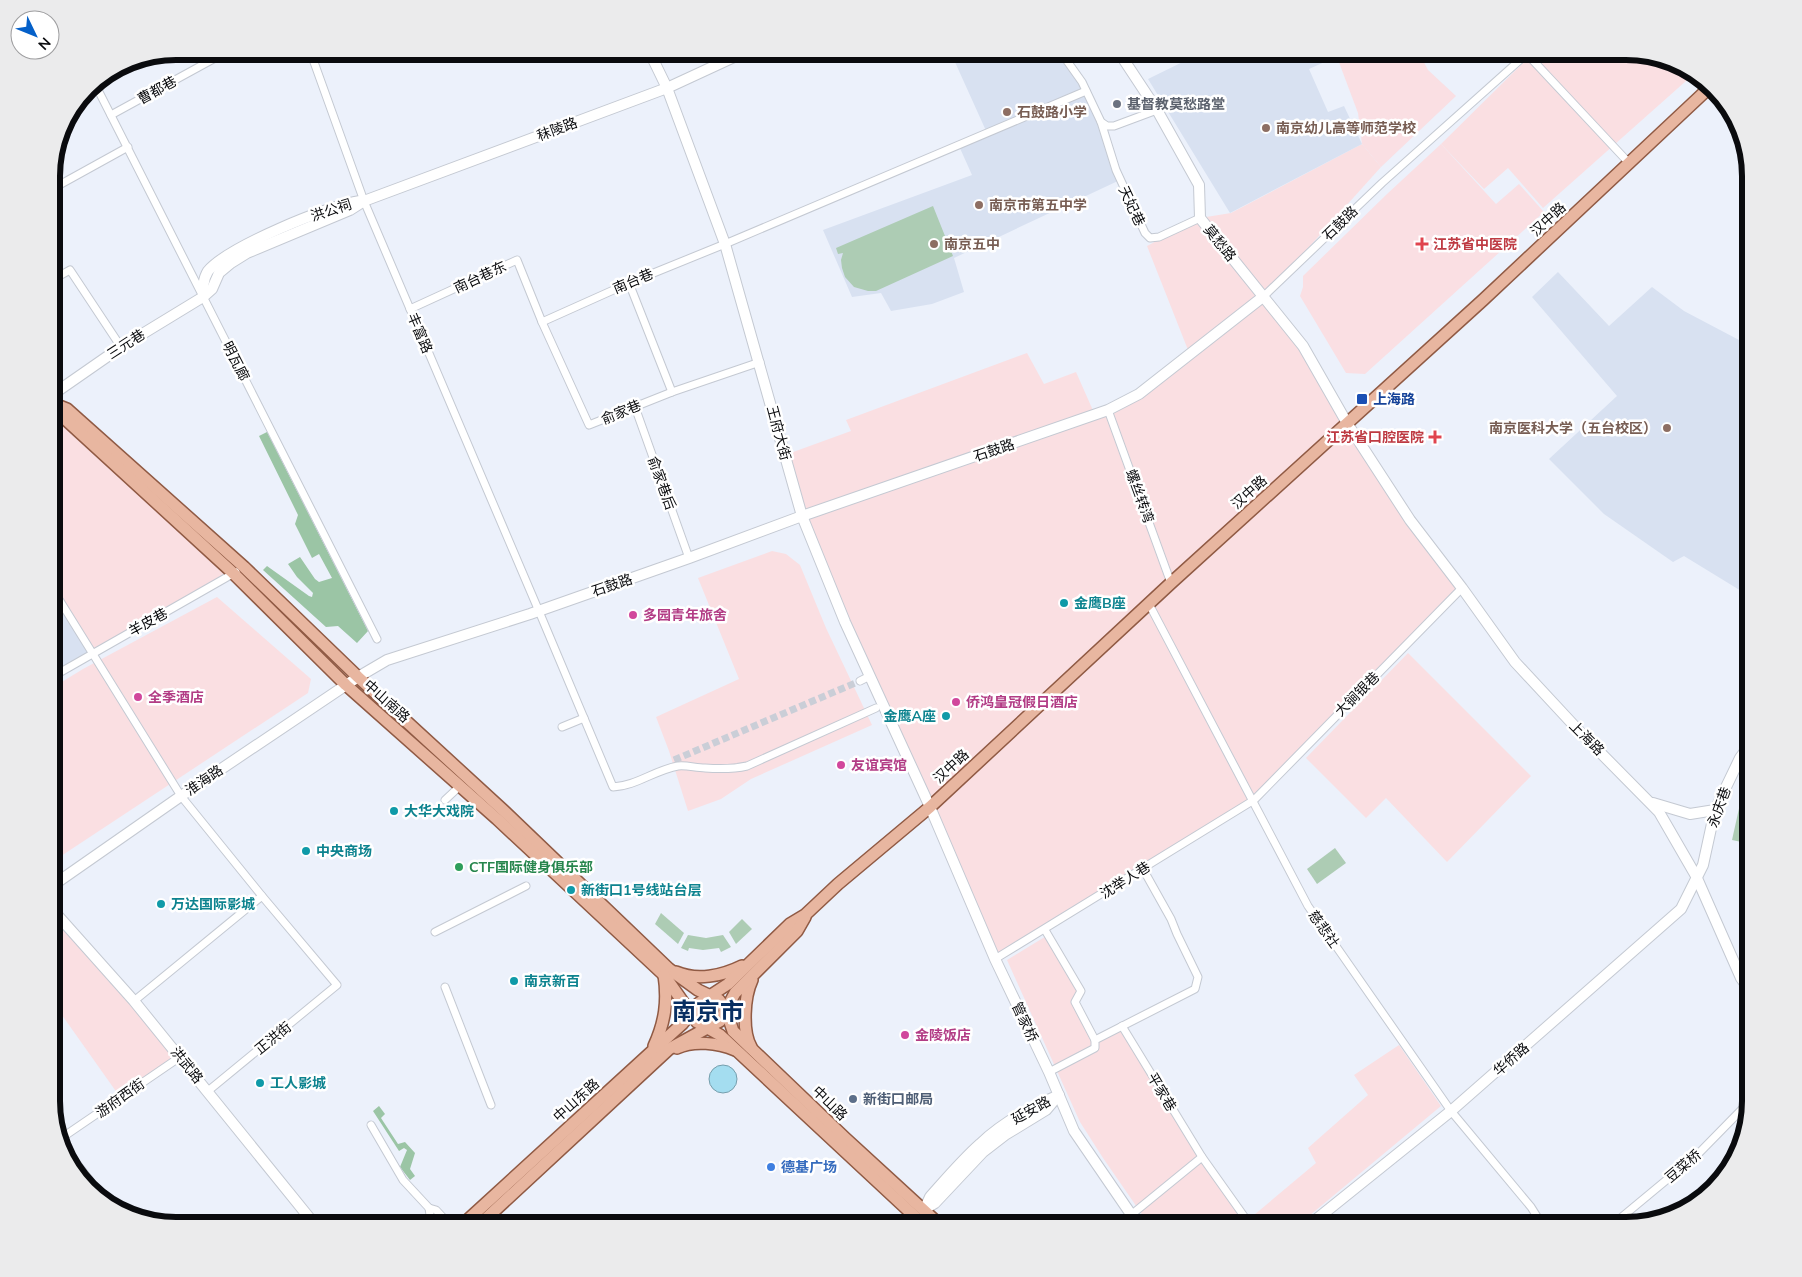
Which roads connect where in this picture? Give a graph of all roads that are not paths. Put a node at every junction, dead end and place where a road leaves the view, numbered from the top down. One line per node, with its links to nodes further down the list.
1 (212, 60): 14 (street, 曹都巷)
2 (313, 60): 19 (street, 丰富路)
3 (653, 60): 9 (street, 王府大街)
4 (728, 60): 9 (street, 秣陵路)
5 (1067, 60): 11 (street)
6 (1124, 60): 13 (street, 莫愁路)
7 (1519, 60): 24 (street, 石鼓路)
8 (1535, 60): 17 (street)
9 (667, 88): 19 (street, 秣陵路); 21 (street, 王府大街)
10 (98, 90): 14 (street, 明瓦廊)
11 (1086, 91): 15 (street); 21 (street, 南台巷)
12 (1705, 91): 17 (main road, 汉中路)
13 (1157, 110): 15 (street); 20 (street, 莫愁路)
14 (111, 115): 16 (street, 明瓦廊)
15 (1101, 122): 20 (street, 天妃巷)
16 (128, 147): 18 (street); 25 (street, 明瓦廊)
17 (1629, 163): 36 (main road, 汉中路)
18 (60, 185)
19 (364, 201): 25 (street, 洪公祠); 26 (street, 丰富路)
20 (1200, 218): 24 (street, 莫愁路)
21 (726, 244): 23 (street, 南台巷); 29 (street, 王府大街)
22 (60, 276): 28 (street)
23 (629, 283): 27 (street, 南台巷); 31 (street)
24 (1264, 296): 34 (street, 石鼓路); 36 (street, 莫愁路)
25 (203, 297): 28 (street, 三元巷); 46 (street, 明瓦廊)
26 (410, 309): 27 (street, 南台巷东); 45 (street, 丰富路)
27 (542, 322): 33 (street, 俞家巷)
28 (121, 347): 30 (street, 三元巷)
29 (760, 362): 31 (street, 俞家巷); 37 (street, 王府大街)
30 (60, 389)
31 (672, 392): 33 (street, 俞家巷)
32 (60, 406): 39 (main road, 中山南路)
33 (634, 407): 38 (street, 俞家巷后)
34 (1108, 410): 37 (street, 石鼓路); 41 (street, 螺丝转湾)
35 (60, 414): 40 (main road, 中山南路)
36 (1347, 423): 41 (main road, 汉中路); 42 (street, 上海路)
37 (802, 516): 38 (street, 石鼓路); 49 (street, 王府大街)
38 (689, 558): 45 (street, 石鼓路)
39 (244, 567): 40 (street, 羊皮巷); 50 (main road, 中山南路)
40 (233, 574): 47 (street, 羊皮巷); 52 (main road, 中山南路)
41 (1171, 583): 44 (main road, 汉中路)
42 (1462, 588): 60 (street, 大锏银巷); 61 (street, 上海路)
43 (60, 602): 47 (street)
44 (1149, 604): 60 (street, 慈悲社); 62 (main road, 汉中路)
45 (539, 611): 50 (street, 石鼓路); 54 (street, 丰富路)
46 (378, 639)
47 (91, 654): 48 (street, 羊皮巷); 58 (street)
48 (60, 672)
49 (870, 676): 51 (street); 62 (street, 王府大街)
50 (358, 677): 52 (street, 淮海路); 74 (main road, 中山南路)
51 (860, 681)
52 (346, 685): 57 (main road, 中山南路); 58 (street, 淮海路)
53 (876, 708): 54 (street, 丰富路)
54 (584, 718): 55 (street)
55 (562, 727)
56 (1742, 756): 63 (street, 永庆巷)
57 (460, 786): 59 (street); 74 (main road, 中山南路)
58 (181, 796): 66 (street, 淮海路); 68 (street)
59 (446, 800)
60 (1254, 800): 64 (street, 沈举人巷); 93 (street, 慈悲社)
61 (1652, 803): 63 (street); 65 (street, 上海路)
62 (930, 807): 72 (street, 管家桥); 73 (main road, 汉中路)
63 (1715, 810): 65 (street, 永庆巷)
64 (1143, 869): 70 (street, 沈举人巷); 82 (street)
65 (1696, 876): 75 (street, 上海路); 93 (street, 华侨路)
66 (60, 880)
67 (526, 886): 71 (street)
68 (262, 896): 78 (street); 89 (street, 正洪街)
69 (60, 918): 78 (street, 洪武路)
70 (1045, 930): 72 (street, 沈举人巷); 84 (street)
71 (435, 932)
72 (995, 959): 88 (street, 管家桥)
73 (755, 966): 74 (main road); 77 (main road, 汉中路); 79 (main road, 汉中路); 85 (main road)
74 (667, 972): 77 (main road, 中山南路); 80 (main road, 中山南路); 86 (main road)
75 (1742, 979)
76 (445, 988): 91 (street)
77 (709, 996): 79 (main road, 中山路); 80 (main road, 中山东路)
78 (134, 1001): 87 (street, 洪武路)
79 (726, 1010): 81 (main road, 汉中路); 85 (main road, 中山路)
80 (694, 1017): 83 (main road, 中山路); 86 (main road, 中山东路)
81 (720, 1021): 83 (main road, 中山东路)
82 (1122, 1026): 84 (street); 96 (street, 平家巷)
83 (707, 1028): 85 (main road, 中山路); 86 (main road, 中山东路)
84 (1095, 1040): 88 (street)
85 (748, 1053): 86 (main road); 98 (main road, 中山路); 105 (main road, 中山路)
86 (655, 1055): 103 (main road, 中山东路); 104 (main road, 中山东路)
87 (180, 1056): 89 (street, 洪武路); 95 (street, 游府西街)
88 (1049, 1072): 90 (street, 管家桥)
89 (208, 1091): 100 (street, 洪武路)
90 (1058, 1095): 98 (street, 延安路); 99 (street, 管家桥)
91 (491, 1105)
92 (1741, 1110): 110 (street, 豆菜桥)
93 (1451, 1111): 108 (street, 华侨路); 109 (street, 慈悲社)
94 (371, 1125): 97 (street)
95 (66, 1137)
96 (1202, 1157): 99 (street); 107 (street, 平家巷)
97 (429, 1208): 101 (street); 102 (street)
98 (924, 1210): 106 (main road, 中山路)
99 (1131, 1215)
100 (309, 1217)
101 (431, 1217)
102 (442, 1217)
103 (471, 1217)
104 (487, 1217)
105 (916, 1217)
106 (931, 1217)
107 (1245, 1217)
108 (1319, 1217)
109 (1537, 1217)
110 (1622, 1217)

